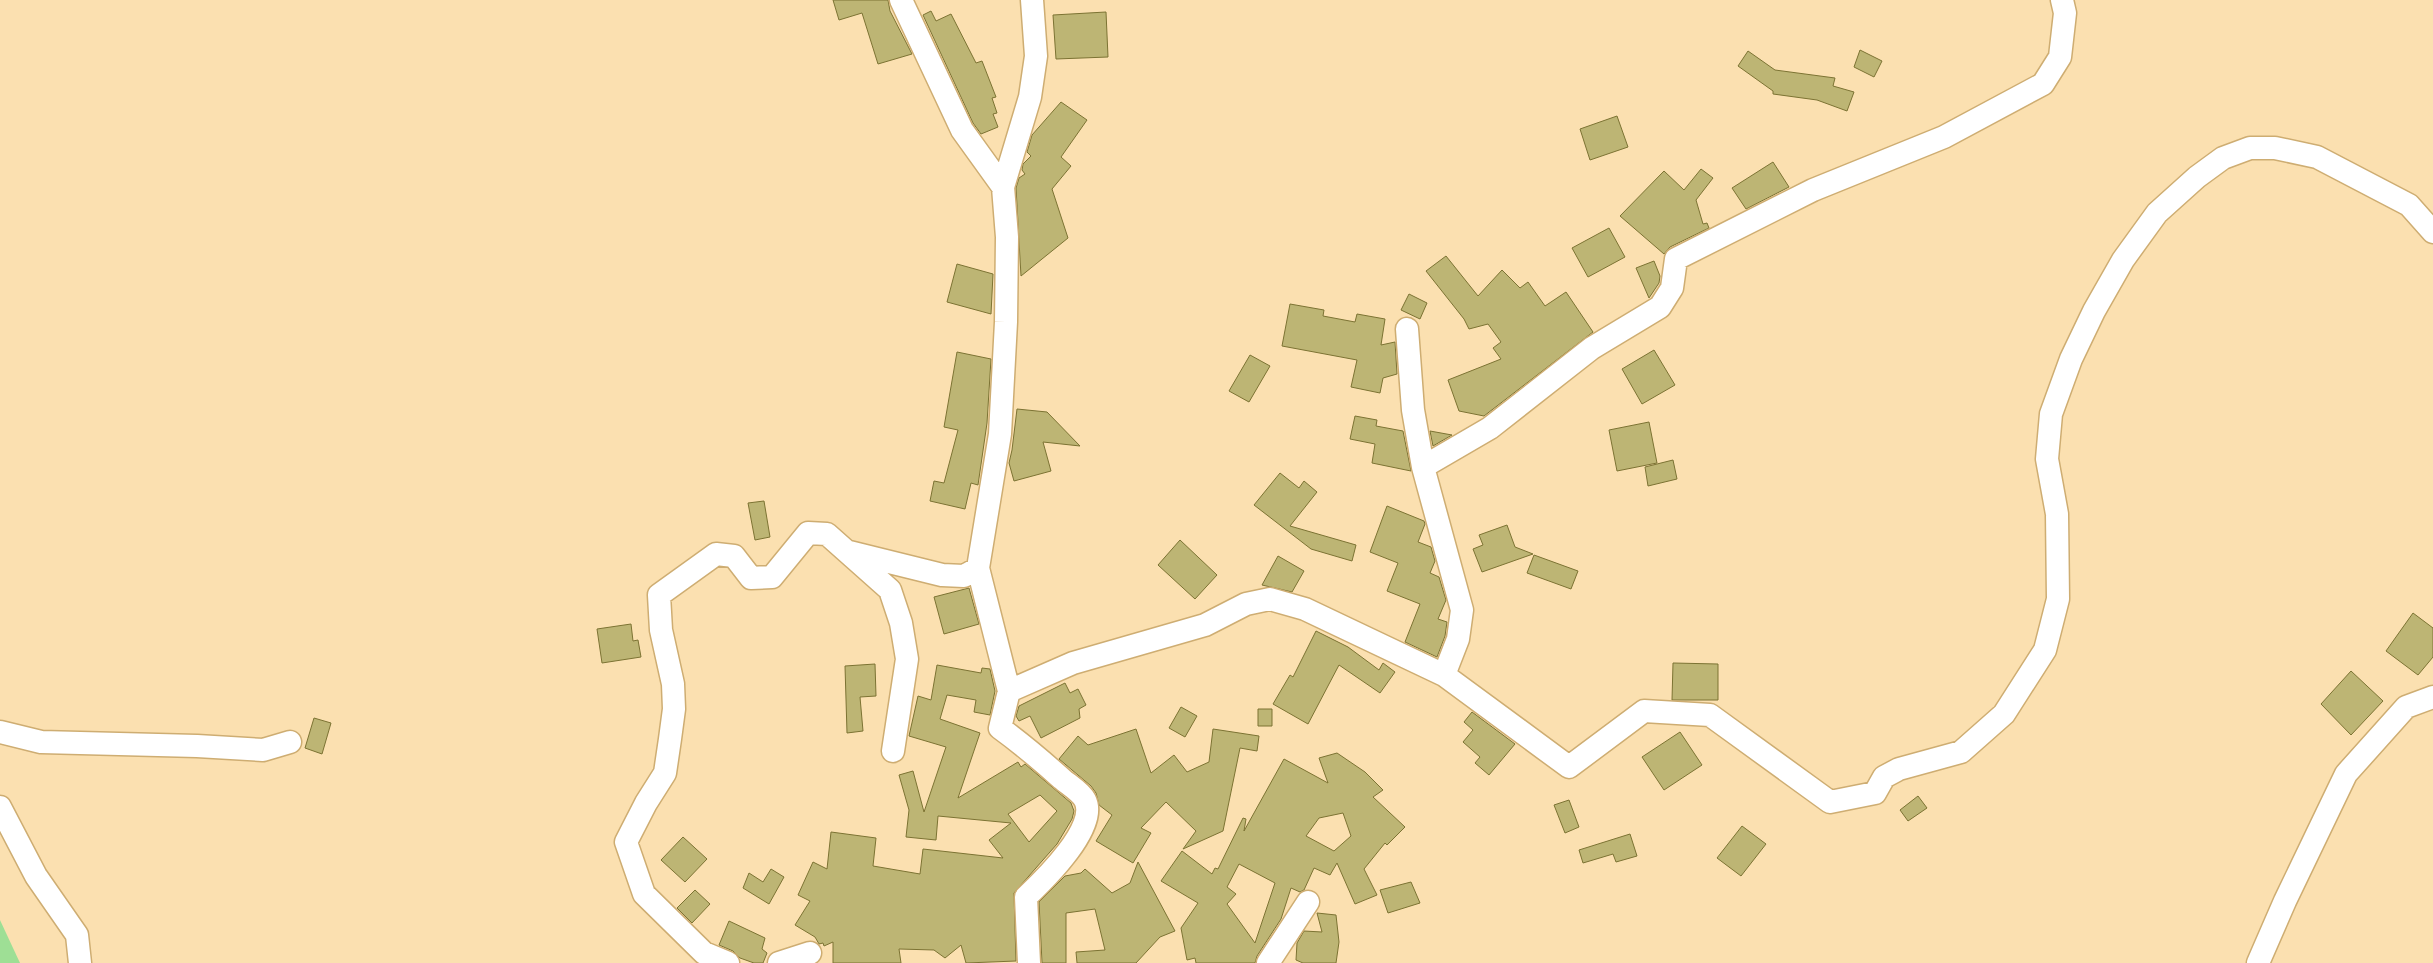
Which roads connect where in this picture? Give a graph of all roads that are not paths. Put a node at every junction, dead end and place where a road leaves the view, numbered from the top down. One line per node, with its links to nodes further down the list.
1 (901, 0): 4 (street)
2 (1032, 0): 4 (street)
3 (2062, 0): 7 (street)
4 (1003, 187): 9 (street)
5 (2433, 232): 10 (street)
6 (1407, 329): 7 (street)
7 (1423, 467): 10 (street)
8 (847, 552): 9 (street); 15 (street); 19 (street)
9 (978, 568): 11 (street)
10 (1444, 675): 11 (street)
11 (1009, 691): 23 (street)
12 (2433, 697): 25 (street)
13 (0, 732): 14 (street)
14 (290, 742)
15 (893, 750)
16 (0, 807): 20 (street)
17 (1308, 902): 24 (street)
18 (810, 953): 22 (street)
19 (700, 958): 21 (street)
20 (80, 963)
21 (728, 963)
22 (780, 963)
23 (1029, 963)
24 (1268, 963)
25 (2258, 963)

